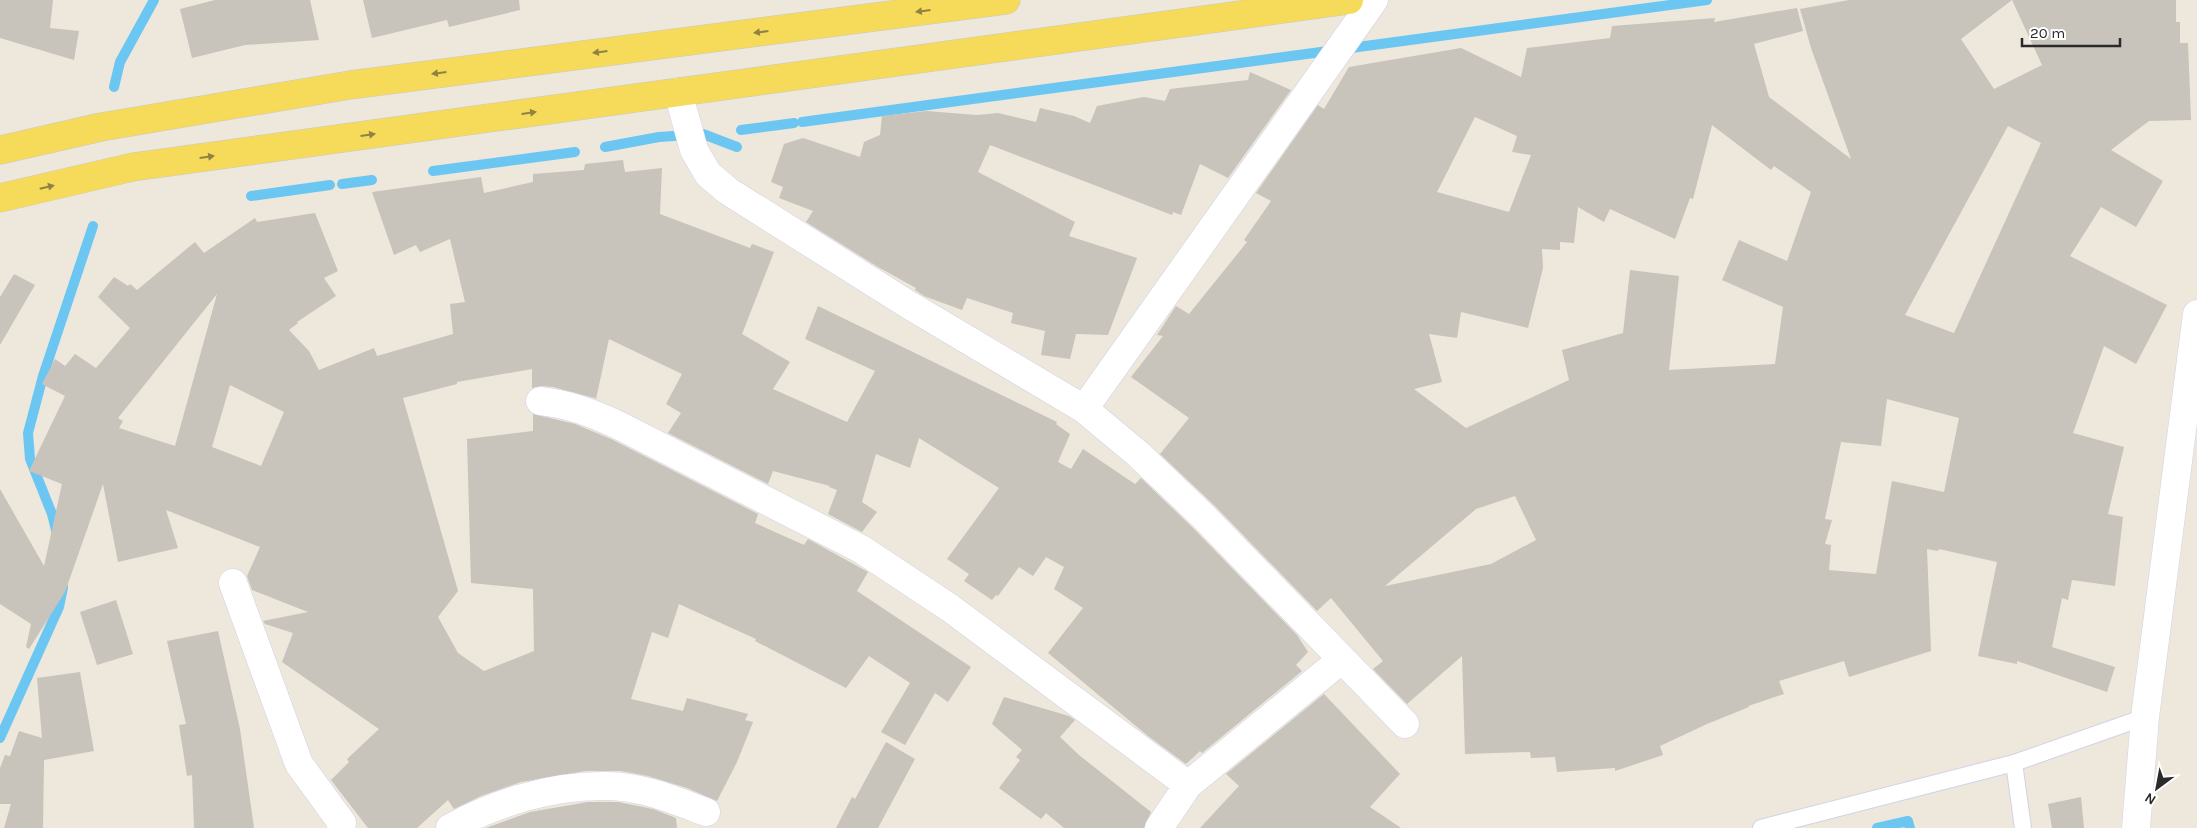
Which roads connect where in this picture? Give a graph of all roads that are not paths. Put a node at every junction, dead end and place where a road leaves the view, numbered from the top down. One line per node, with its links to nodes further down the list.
1 (1006, 0): 5 (main road, one-way to 5)
2 (1350, 0): 4 (main road)
3 (1374, 0): 9 (street)
4 (678, 92): 6 (main road, one-way to 4); 9 (street)
5 (0, 150)
6 (0, 198)
7 (2197, 314): 12 (street)
8 (540, 401): 15 (street)
9 (1084, 409): 11 (street)
10 (233, 583): 17 (street)
11 (1341, 660): 13 (street); 15 (street)
12 (2145, 717): 14 (lane); 22 (street)
13 (1405, 724)
14 (2014, 763): 20 (lane); 21 (lane)
15 (1188, 785): 19 (street)
16 (706, 812): 18 (street)
17 (343, 826)
18 (450, 828)
19 (1159, 828)
20 (1761, 828)
21 (2024, 828)
22 (2136, 828)

